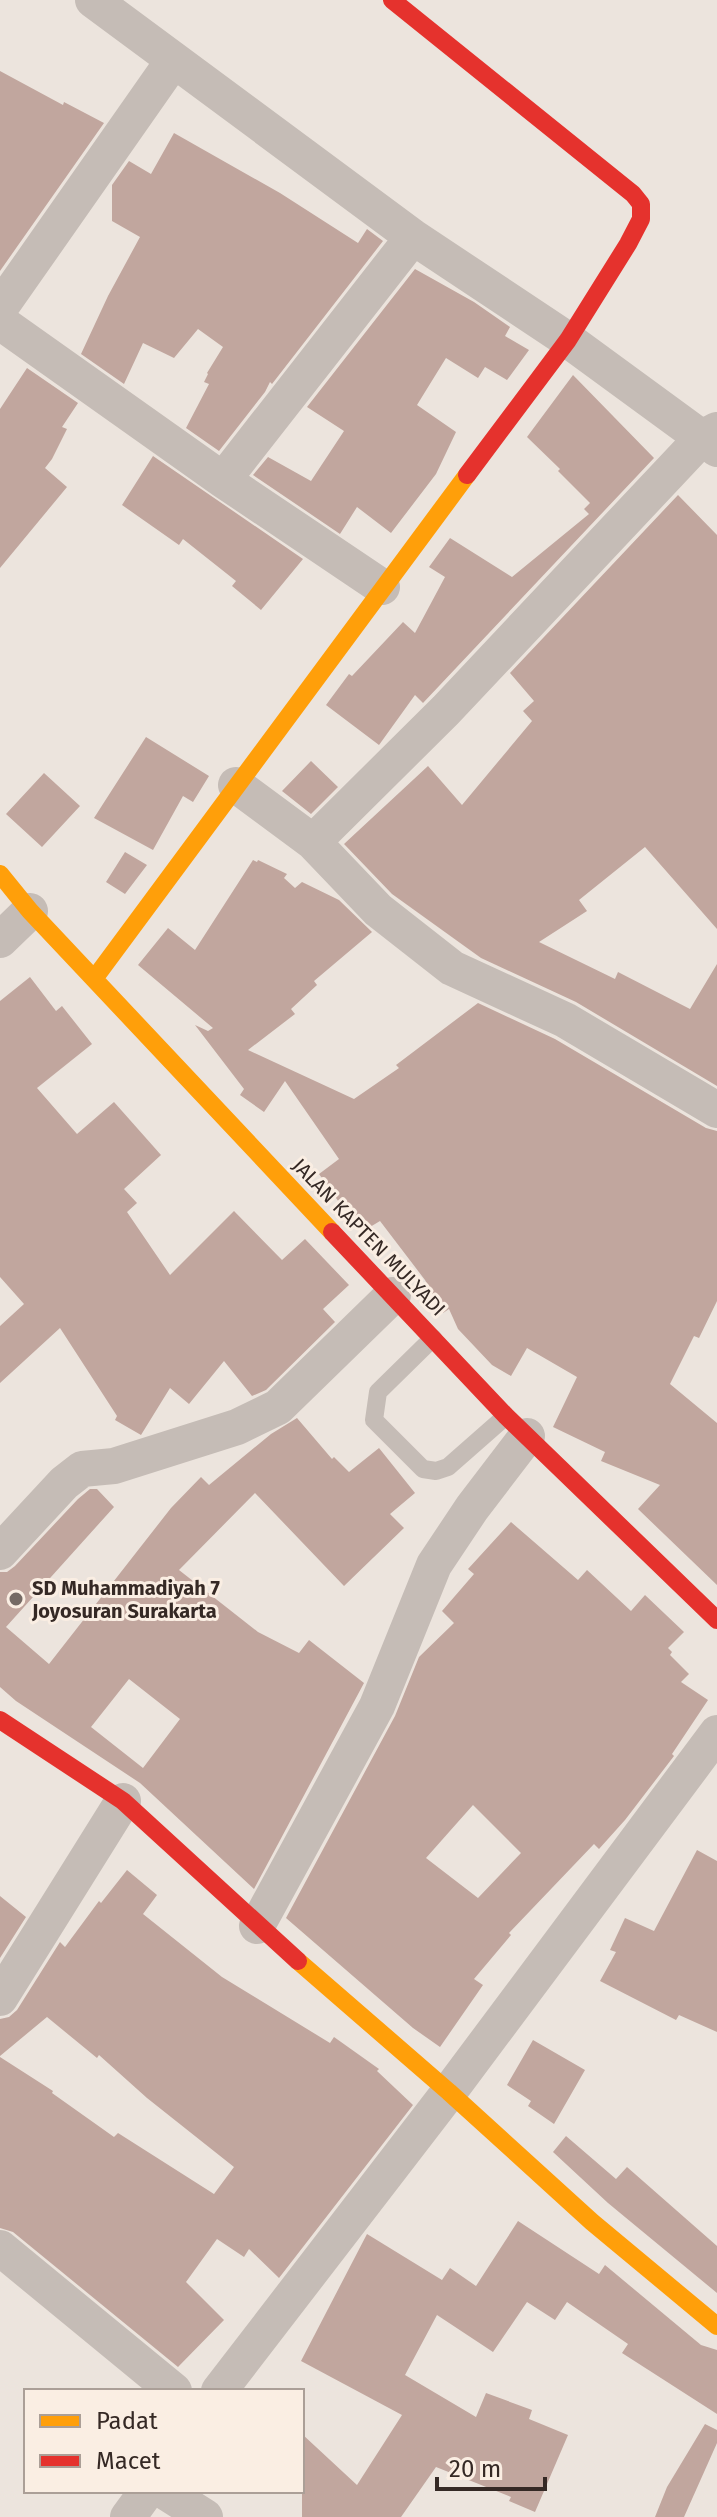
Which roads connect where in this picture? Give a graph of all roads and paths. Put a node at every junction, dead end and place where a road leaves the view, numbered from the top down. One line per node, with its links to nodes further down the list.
1 (93, 0): 3 (street)
2 (392, 0): 7 (street)
3 (173, 61): 4 (street); 5 (street)
4 (413, 237): 7 (street); 9 (street)
5 (0, 308)
6 (0, 322): 9 (street)
7 (568, 340): 8 (street); 10 (street)
8 (712, 439): 12 (street)
9 (223, 480): 10 (street)
10 (382, 587): 11 (street)
11 (236, 785): 12 (street); 16 (street)
12 (313, 842): 17 (street)
13 (0, 874): 14 (street, JALAN KAPTEN MULYADI)
14 (30, 911): 15 (street); 16 (street, JALAN KAPTEN MULYADI)
15 (0, 940)
16 (94, 979): 18 (street, JALAN KAPTEN MULYADI)
17 (717, 1110)
18 (393, 1295): 19 (street, JALAN KAPTEN MULYADI); 21 (street)
19 (434, 1337): 20 (street, JALAN KAPTEN MULYADI); 20 (lane)
20 (517, 1426): 22 (street, JALAN KAPTEN MULYADI); 26 (street)
21 (0, 1552)
22 (717, 1620)
23 (0, 1720): 25 (street)
24 (717, 1733): 28 (street)
25 (123, 1801): 26 (street); 27 (street)
26 (257, 1926): 28 (street)
27 (0, 1998)
28 (449, 2092): 30 (street); 32 (street)
29 (0, 2248): 31 (street)
30 (717, 2326)
31 (172, 2389)
32 (221, 2389)
33 (146, 2493): 35 (street)
34 (167, 2493): 36 (street)
35 (128, 2517)
36 (205, 2517)

